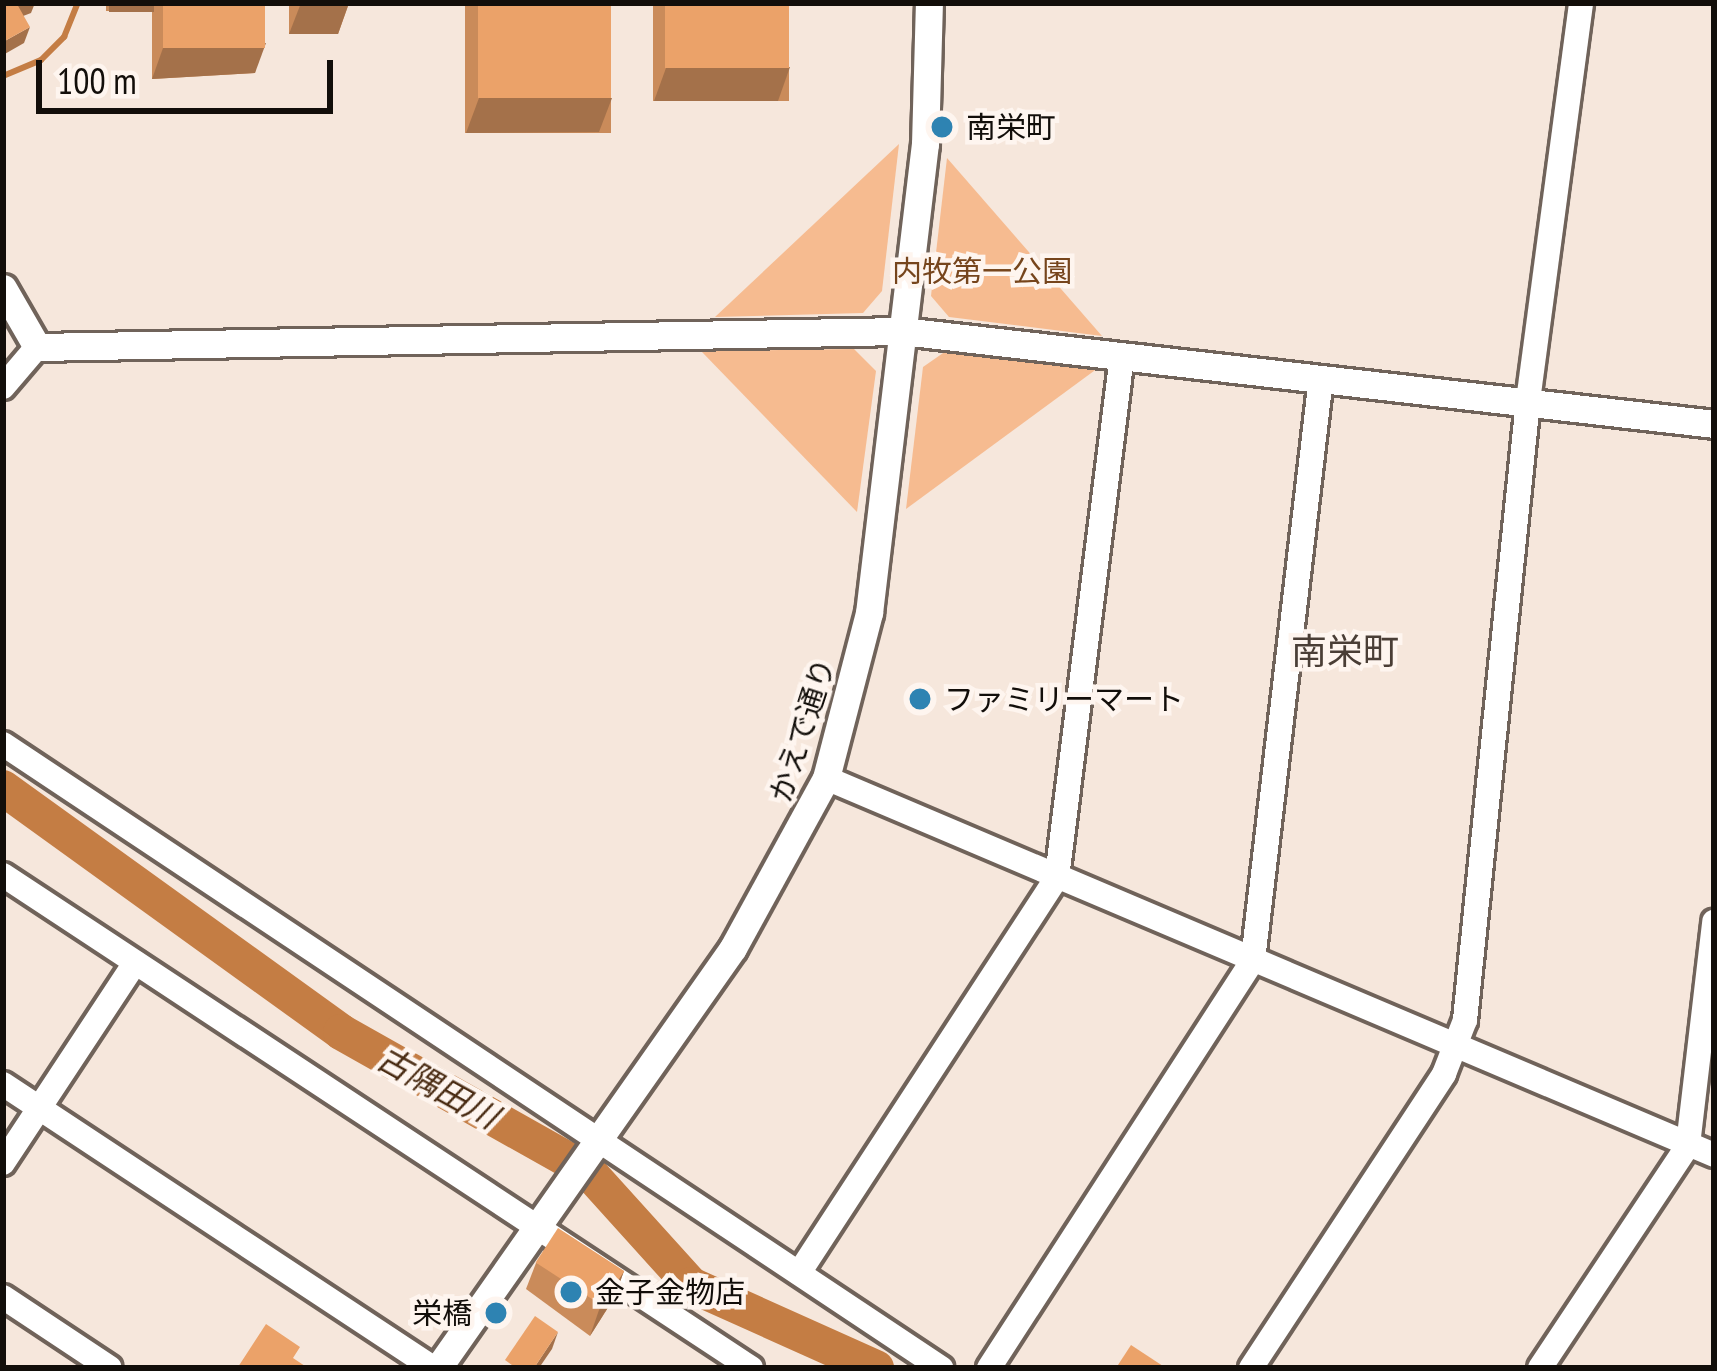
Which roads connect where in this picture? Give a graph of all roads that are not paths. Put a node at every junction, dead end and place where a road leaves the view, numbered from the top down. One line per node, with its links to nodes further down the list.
1 (929, 3): 4 (street, かえで通り)
2 (1581, 3): 9 (street)
3 (3, 288): 5 (street)
4 (902, 331): 5 (street); 6 (street); 12 (street, かえで通り)
5 (37, 346): 8 (street)
6 (1122, 356): 7 (street); 14 (street)
7 (1321, 378): 9 (street); 16 (street)
8 (3, 387)
9 (1528, 400): 10 (street); 18 (street)
10 (1714, 424)
11 (3, 743): 21 (street)
12 (826, 778): 14 (street); 21 (street, かえで通り)
13 (3, 875): 17 (street)
14 (1057, 877): 16 (street); 26 (street)
15 (1714, 922): 22 (street)
16 (1253, 959): 18 (street); 32 (street)
17 (135, 963): 20 (street); 25 (street)
18 (1458, 1047): 22 (street); 33 (street)
19 (3, 1084): 20 (street)
20 (39, 1108): 24 (street); 29 (street)
21 (590, 1143): 25 (street, かえで通り); 26 (street)
22 (1688, 1144): 23 (street); 34 (street)
23 (1714, 1156)
24 (3, 1163)
25 (536, 1222): 29 (street, かえで通り); 30 (street)
26 (799, 1273): 31 (street)
27 (3, 1297): 28 (street)
28 (110, 1368)
29 (435, 1368)
30 (751, 1368)
31 (941, 1368)
32 (989, 1368)
33 (1251, 1368)
34 (1540, 1368)

